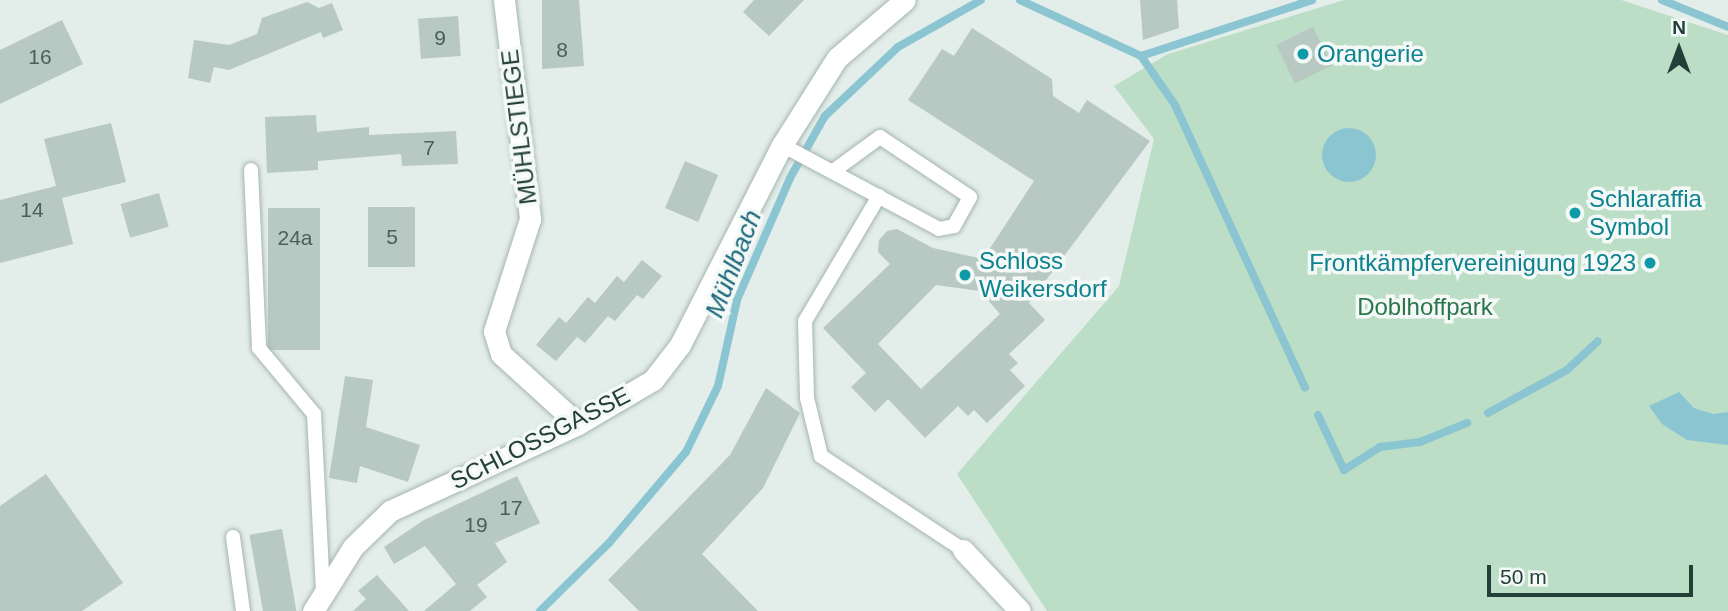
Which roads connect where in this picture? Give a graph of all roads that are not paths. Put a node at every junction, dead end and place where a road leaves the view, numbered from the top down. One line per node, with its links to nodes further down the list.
1 (504, 0): 7 (street, MÜHLSTIEGE)
2 (905, 0): 3 (street, SCHLOSSGASSE)
3 (787, 148): 5 (lane); 7 (street, SCHLOSSGASSE)
4 (251, 170): 10 (lane)
5 (832, 172): 6 (lane); 6 (lane)
6 (879, 196): 9 (lane)
7 (578, 424): 10 (street, SCHLOSSGASSE)
8 (233, 537): 11 (lane)
9 (963, 550): 12 (street)
10 (318, 602)
11 (243, 611)
12 (1020, 611)

